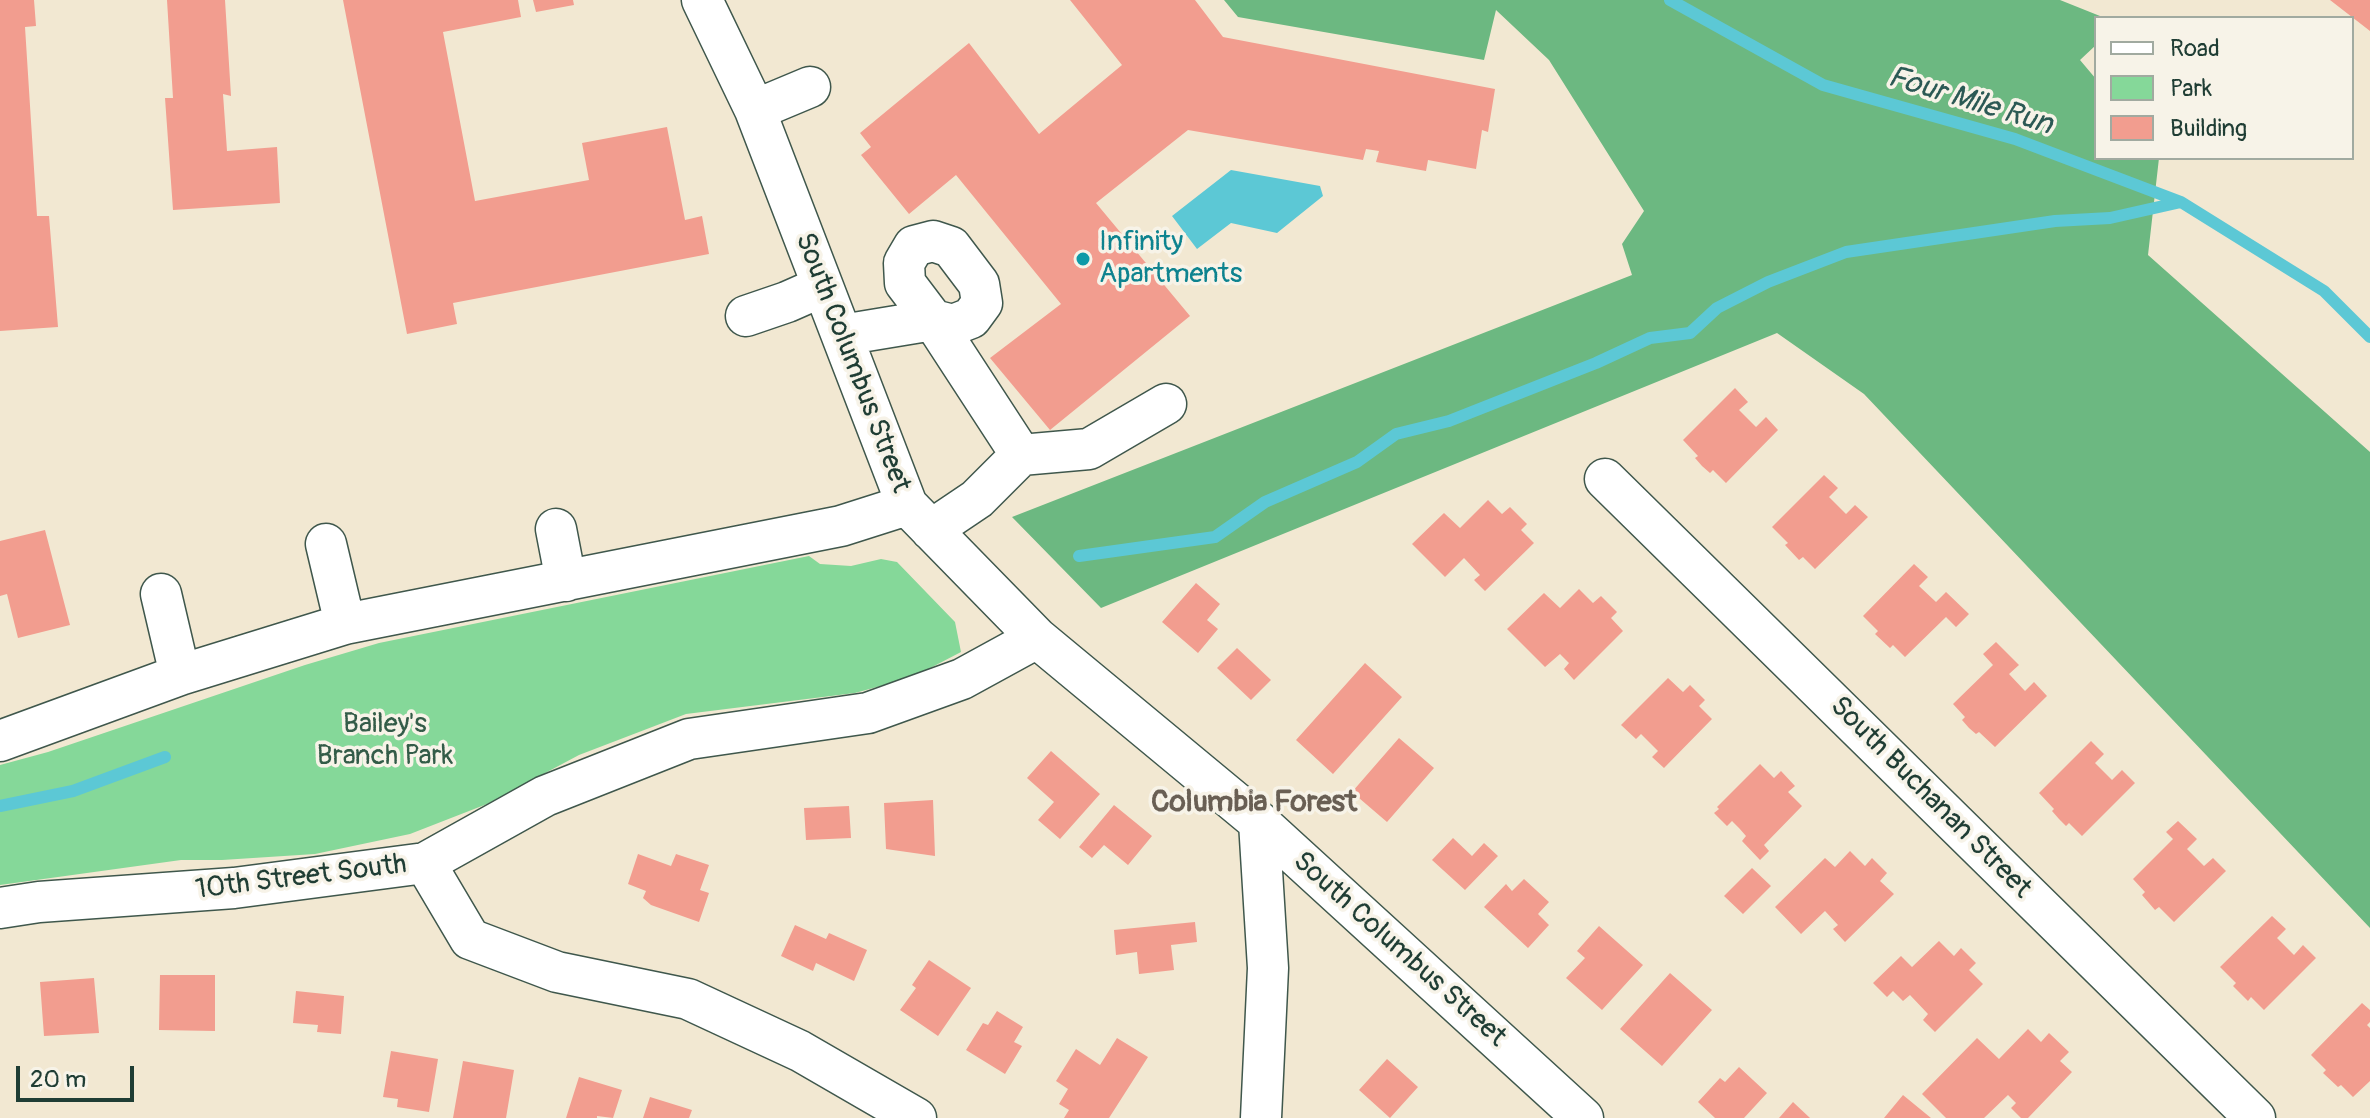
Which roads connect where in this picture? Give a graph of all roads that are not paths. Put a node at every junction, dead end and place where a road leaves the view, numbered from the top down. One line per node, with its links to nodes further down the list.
1 (702, 0): 3 (street, South Columbus Street)
2 (810, 87): 3 (street)
3 (755, 110): 4 (street, South Columbus Street)
4 (821, 287): 5 (street); 6 (street, South Columbus Street)
5 (746, 316)
6 (842, 335): 8 (street); 10 (street, South Columbus Street)
7 (1166, 404): 8 (street)
8 (1021, 455): 10 (street)
9 (1605, 479): 25 (street, South Buchanan Street)
10 (919, 517): 13 (street); 16 (street, South Columbus Street)
11 (556, 529): 13 (street)
12 (326, 544): 15 (street)
13 (566, 581): 15 (street)
14 (161, 594): 17 (street)
15 (345, 624): 17 (street)
16 (1037, 638): 19 (street, South Columbus Street); 20 (street, 10th Street South)
17 (180, 675): 18 (street)
18 (0, 741)
19 (1259, 822): 23 (street); 24 (street, South Columbus Street)
20 (425, 863): 21 (street, 10th Street South); 22 (street)
21 (0, 908)
22 (916, 1118)
23 (1261, 1118)
24 (1583, 1118)
25 (2255, 1118)

